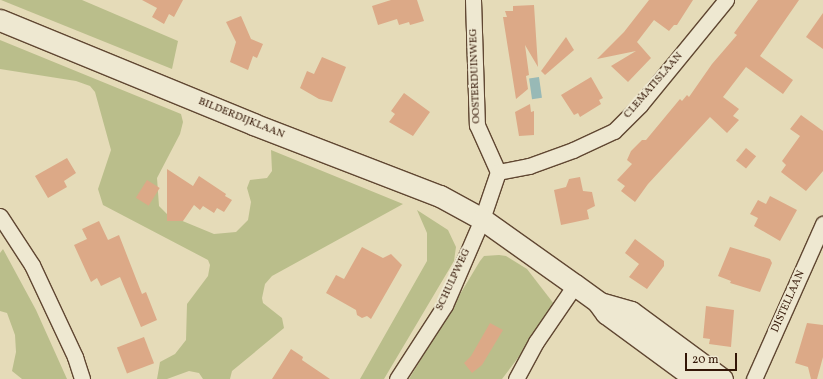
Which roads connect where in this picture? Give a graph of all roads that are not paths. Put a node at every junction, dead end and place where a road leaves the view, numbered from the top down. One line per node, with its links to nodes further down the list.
1 (473, 0): 4 (street, OOSTERDUINWEG)
2 (726, 0): 4 (street, CLEMATISLAAN)
3 (0, 20): 6 (street, BILDERDIJKLAAN)
4 (498, 172): 6 (street)
5 (0, 216): 10 (street)
6 (482, 219): 8 (street); 11 (street, SCHULPWEG)
7 (823, 224): 15 (street, DISTELLAAN)
8 (575, 285): 9 (street); 12 (street)
9 (598, 302): 13 (street); 14 (street)
10 (82, 379)
11 (397, 379)
12 (516, 379)
13 (696, 379)
14 (722, 379)
15 (754, 379)

